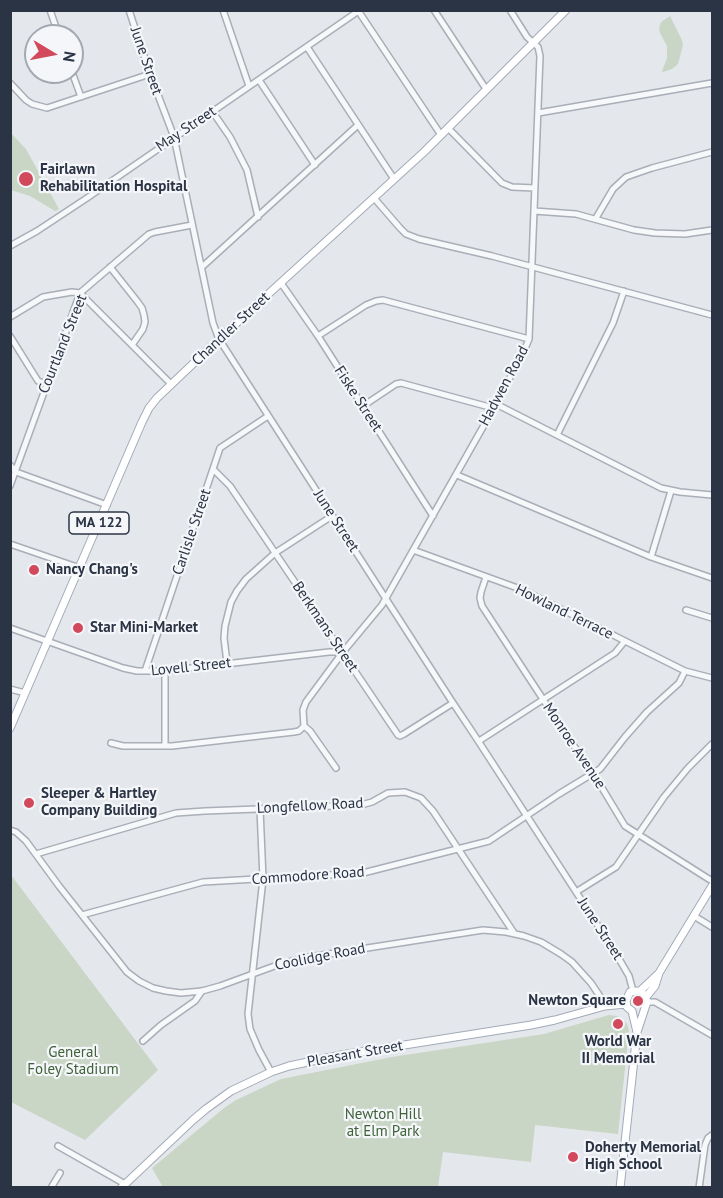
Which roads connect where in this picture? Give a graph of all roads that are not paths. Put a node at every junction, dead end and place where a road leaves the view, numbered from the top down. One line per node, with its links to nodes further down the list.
1 (129, 10): 9 (street, June Street)
2 (223, 10): 14 (street)
3 (434, 10): 15 (street)
4 (510, 10): 7 (street)
5 (566, 10): 7 (main road, Chandler Street / MA 122)
6 (359, 11): 8 (street, May Street); 21 (street)
7 (534, 43): 15 (main road, Chandler Street / MA 122); 18 (street, Hadwen Road)
8 (307, 47): 10 (street, May Street); 19 (street)
9 (150, 74): 16 (street); 22 (street, June Street)
10 (259, 80): 14 (street, May Street); 24 (street)
11 (10, 83): 16 (street)
12 (712, 83): 18 (street)
13 (76, 84): 16 (street)
14 (249, 86): 17 (street, May Street)
15 (486, 89): 20 (main road, Chandler Street / MA 122)
16 (81, 97)
17 (212, 111): 22 (street, May Street); 29 (street)
18 (538, 113): 26 (street, Hadwen Road)
19 (358, 125): 24 (street); 25 (street)
20 (448, 128): 21 (main road, Chandler Street / MA 122); 26 (street)
21 (441, 135): 25 (main road, Chandler Street / MA 122)
22 (174, 137): 31 (street, June Street); 33 (street, May Street)
23 (712, 152): 30 (street)
24 (315, 165): 29 (street)
25 (394, 179): 27 (main road, Chandler Street / MA 122)
26 (535, 188): 28 (street, Hadwen Road)
27 (374, 198): 36 (street); 37 (main road, Chandler Street / MA 122)
28 (534, 211): 30 (street); 36 (street, Hadwen Road)
29 (258, 217): 35 (street)
30 (596, 218): 32 (street)
31 (192, 225): 34 (street, Courtland Street); 35 (street, June Street)
32 (712, 230)
33 (10, 246)
34 (110, 267): 39 (street, Courtland Street); 46 (street)
35 (202, 267): 44 (street, June Street)
36 (531, 267): 38 (street); 45 (street, Hadwen Road)
37 (281, 283): 43 (street, Fiske Street); 44 (main road, Chandler Street / MA 122)
38 (624, 291): 40 (street); 52 (street)
39 (80, 292): 41 (street); 46 (street); 47 (street, Courtland Street)
40 (712, 315)
41 (10, 317)
42 (10, 336): 47 (street)
43 (318, 336): 45 (street); 49 (street, Fiske Street)
44 (219, 339): 48 (main road, Chandler Street / MA 122); 51 (street, June Street)
45 (529, 339): 50 (street, Hadwen Road)
46 (132, 345): 48 (street)
47 (46, 384): 55 (street, Courtland Street)
48 (171, 384): 60 (main road, Chandler Street / MA 122)
49 (363, 406): 50 (street); 62 (street, Fiske Street)
50 (495, 406): 52 (street); 56 (street, Hadwen Road)
51 (268, 416): 54 (street, Carlisle Street); 61 (street, June Street)
52 (557, 435): 58 (street)
53 (10, 465): 55 (street)
54 (213, 469): 65 (street, Berkmans Street); 78 (street, Carlisle Street)
55 (16, 472): 57 (street, Courtland Street); 60 (street)
56 (457, 475): 62 (street, Hadwen Road); 66 (street)
57 (10, 486)
58 (671, 491): 59 (street); 66 (street)
59 (712, 495)
60 (107, 505): 67 (main road, Chandler Street / MA 122)
61 (332, 516): 65 (street); 70 (street, June Street)
62 (433, 516): 64 (street, Hadwen Road)
63 (10, 544): 67 (street)
64 (413, 550): 68 (street, Howland Terrace); 70 (street, Hadwen Road)
65 (275, 553): 76 (street, Berkmans Street); 77 (street)
66 (651, 556): 69 (street)
67 (80, 568): 74 (main road, Chandler Street / MA 122)
68 (486, 576): 75 (street, Howland Terrace); 84 (street, Monroe Avenue)
69 (712, 578)
70 (386, 599): 76 (street, Hadwen Road); 85 (street, June Street)
71 (686, 610): 72 (street)
72 (712, 618)
73 (10, 628): 74 (street, Lovell Street)
74 (49, 641): 78 (street, Lovell Street); 83 (main road, Chandler Street / MA 122)
75 (624, 642): 80 (street, Howland Terrace); 84 (street)
76 (343, 652): 77 (street, Lovell Street); 85 (street, Berkmans Street); 86 (street, Hadwen Road)
77 (227, 663): 79 (street, Lovell Street)
78 (145, 671): 79 (street, Lovell Street)
79 (165, 671): 91 (street)
80 (685, 671): 81 (street, Howland Terrace); 93 (street, Commodore Road)
81 (712, 678)
82 (10, 689): 83 (street)
83 (26, 693): 87 (main road, Chandler Street / MA 122)
84 (543, 700): 88 (street); 93 (street, Monroe Avenue)
85 (453, 703): 88 (street, June Street)
86 (304, 726): 91 (street); 92 (street)
87 (10, 728)
88 (479, 741): 95 (street, June Street)
89 (111, 743): 91 (street)
90 (712, 744): 97 (street)
91 (165, 746)
92 (336, 768)
93 (593, 773): 95 (street, Commodore Road); 97 (street, Monroe Avenue)
94 (260, 809): 98 (street, Longfellow Road); 99 (street, Longfellow Road); 100 (street)
95 (527, 816): 98 (street, Commodore Road); 103 (street, June Street)
96 (10, 830): 99 (street, Coolidge Road)
97 (637, 834): 101 (street, Monroe Avenue); 103 (street)
98 (458, 849): 100 (street, Commodore Road); 107 (street, Longfellow Road)
99 (36, 854): 104 (street, Coolidge Road)
100 (263, 879): 104 (street, Commodore Road); 108 (street)
101 (712, 881)
102 (712, 886): 105 (main road)
103 (576, 892): 111 (street, June Street)
104 (82, 915): 110 (street, Coolidge Road)
105 (694, 916): 106 (street); 109 (main road)
106 (712, 927)
107 (514, 934): 108 (street, Coolidge Road); 114 (street, Coolidge Road)
108 (253, 973): 110 (street, Coolidge Road); 119 (street)
109 (659, 973): 111 (main road); 112 (main road)
110 (202, 991): 118 (street)
111 (637, 991): 112 (main road); 113 (main road)
112 (646, 1002): 115 (main road); 116 (main road); 117 (street)
113 (626, 1004): 114 (main road, Pleasant Street); 115 (main road)
114 (603, 1006): 119 (main road, Pleasant Street)
115 (632, 1011): 116 (main road)
116 (637, 1032): 125 (main road)
117 (712, 1035)
118 (143, 1041)
119 (271, 1072): 123 (main road, Pleasant Street)
120 (712, 1134): 126 (street)
121 (58, 1146): 123 (street)
122 (60, 1173): 124 (street)
123 (123, 1186)
124 (51, 1188)
125 (621, 1188)
126 (699, 1188)

